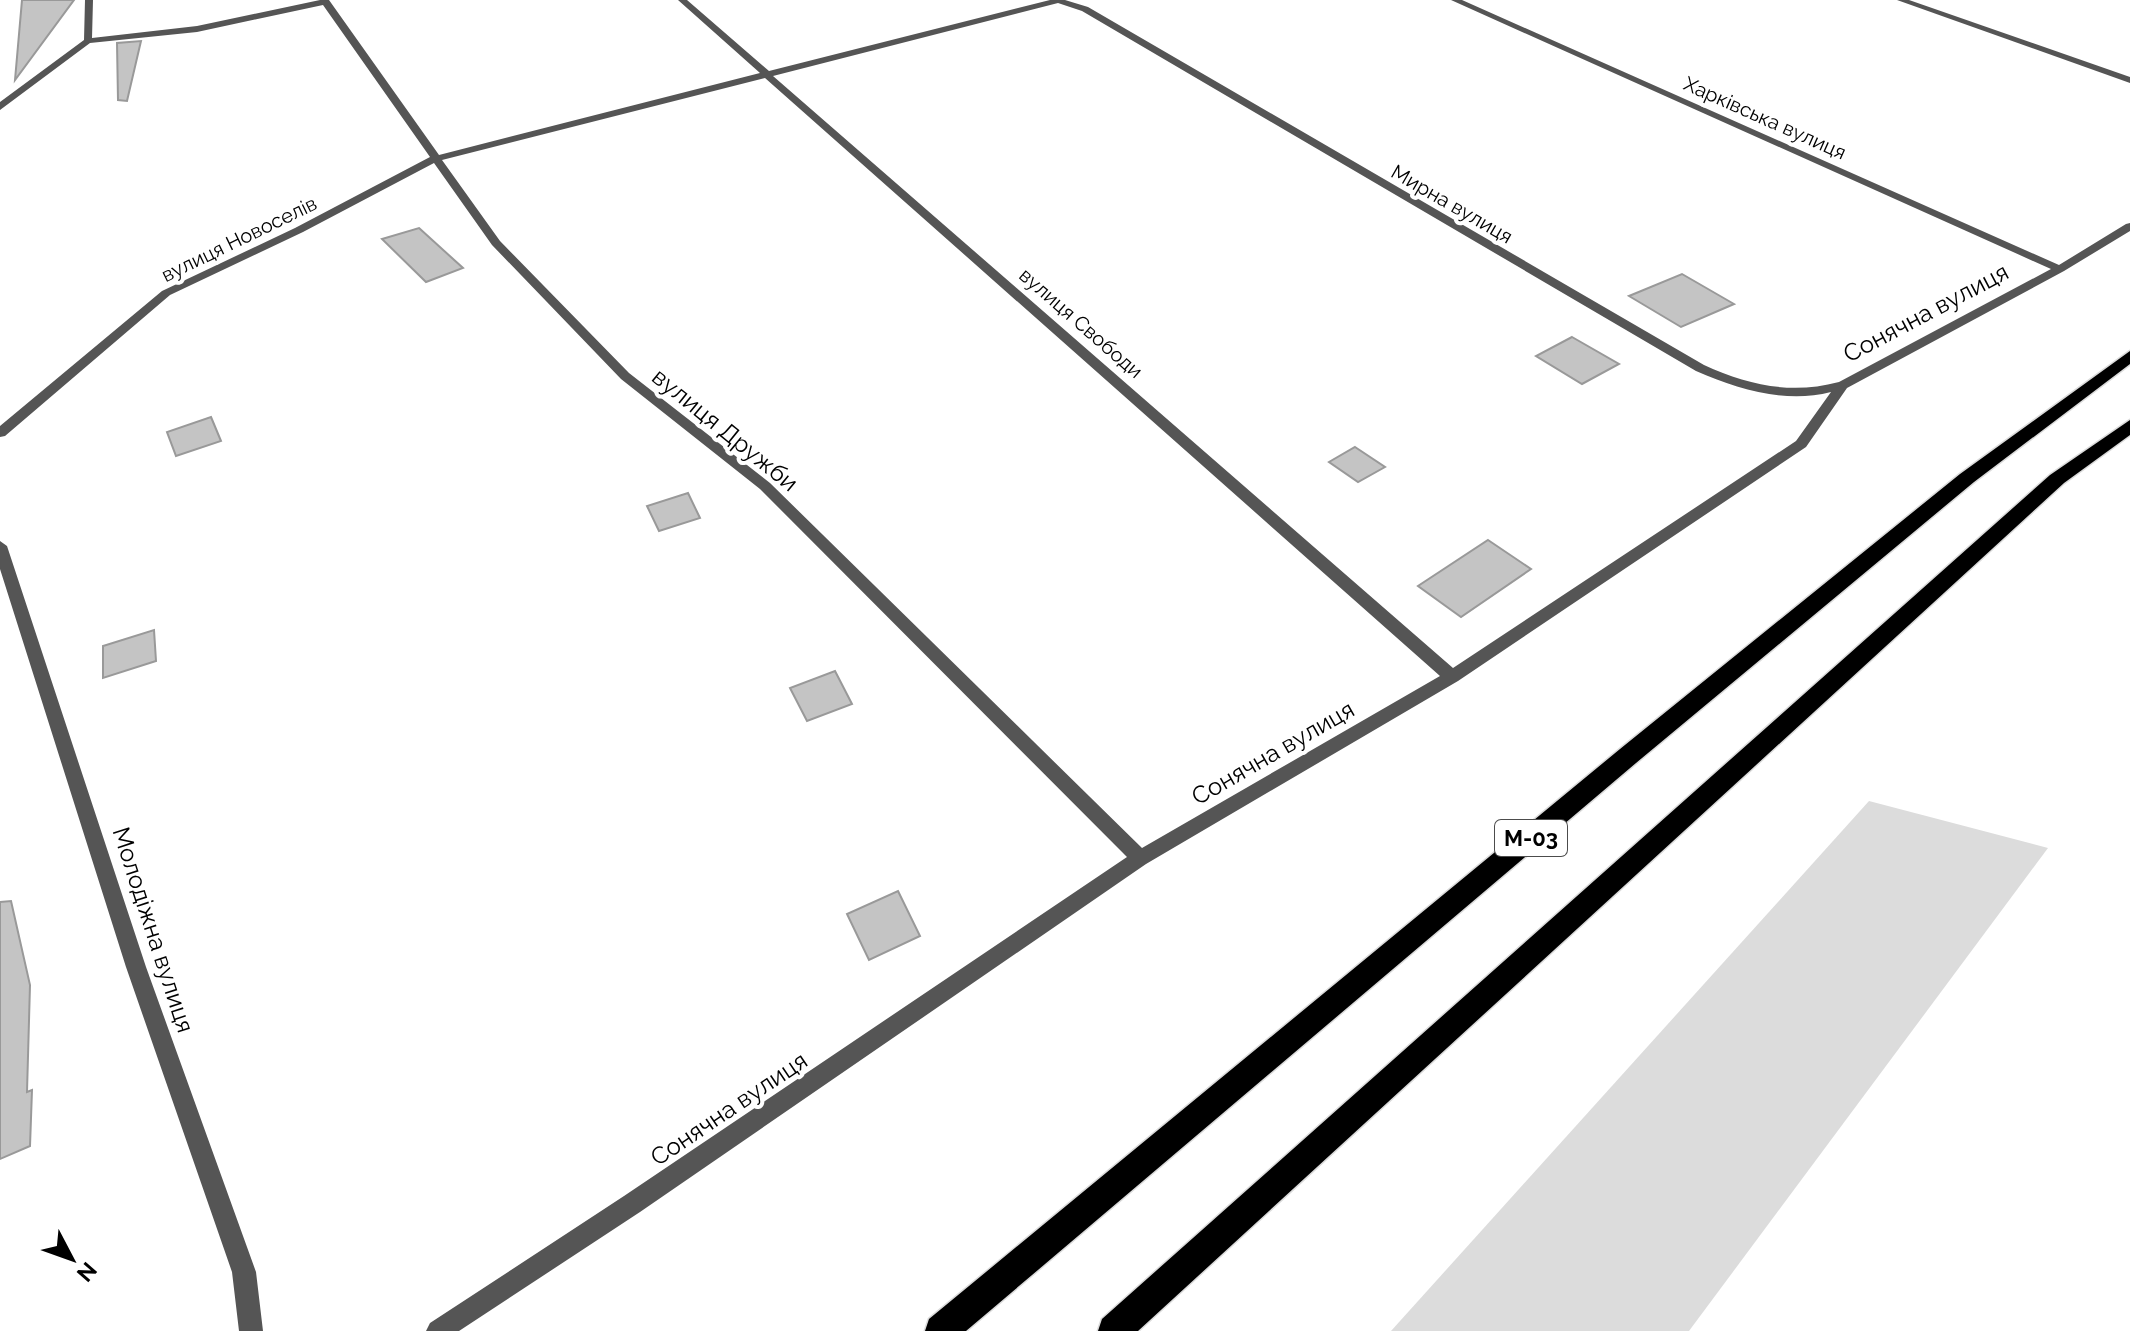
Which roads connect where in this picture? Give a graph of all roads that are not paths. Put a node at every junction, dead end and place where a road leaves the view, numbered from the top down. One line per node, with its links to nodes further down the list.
1 (89, 0): 7 (street)
2 (682, 0): 8 (street, вулиця Свободи)
3 (1058, 0): 8 (street, вулиця Новоселів); 15 (street, Мирна вулиця)
4 (1455, 0): 13 (street, Харківська вулиця)
5 (1901, 0): 9 (street)
6 (325, 1): 7 (street); 11 (street, вулиця Дружби)
7 (88, 41): 10 (street)
8 (768, 74): 11 (street, вулиця Новоселів); 19 (street, вулиця Свободи)
9 (2130, 80)
10 (0, 107)
11 (434, 159): 17 (street, вулиця Новоселів); 20 (street, вулиця Дружби)
12 (2130, 226): 13 (street, Сонячна вулиця)
13 (2060, 269): 15 (street, Сонячна вулиця)
14 (2130, 356): 23 (highway, М-03)
15 (1843, 385): 19 (street, Сонячна вулиця)
16 (2130, 426): 24 (highway)
17 (0, 433)
18 (0, 546): 21 (street, Молодіжна вулиця)
19 (1452, 677): 20 (street, Сонячна вулиця)
20 (1140, 858): 22 (street, Сонячна вулиця)
21 (251, 1331)
22 (438, 1331)
23 (941, 1331)
24 (1114, 1331)

